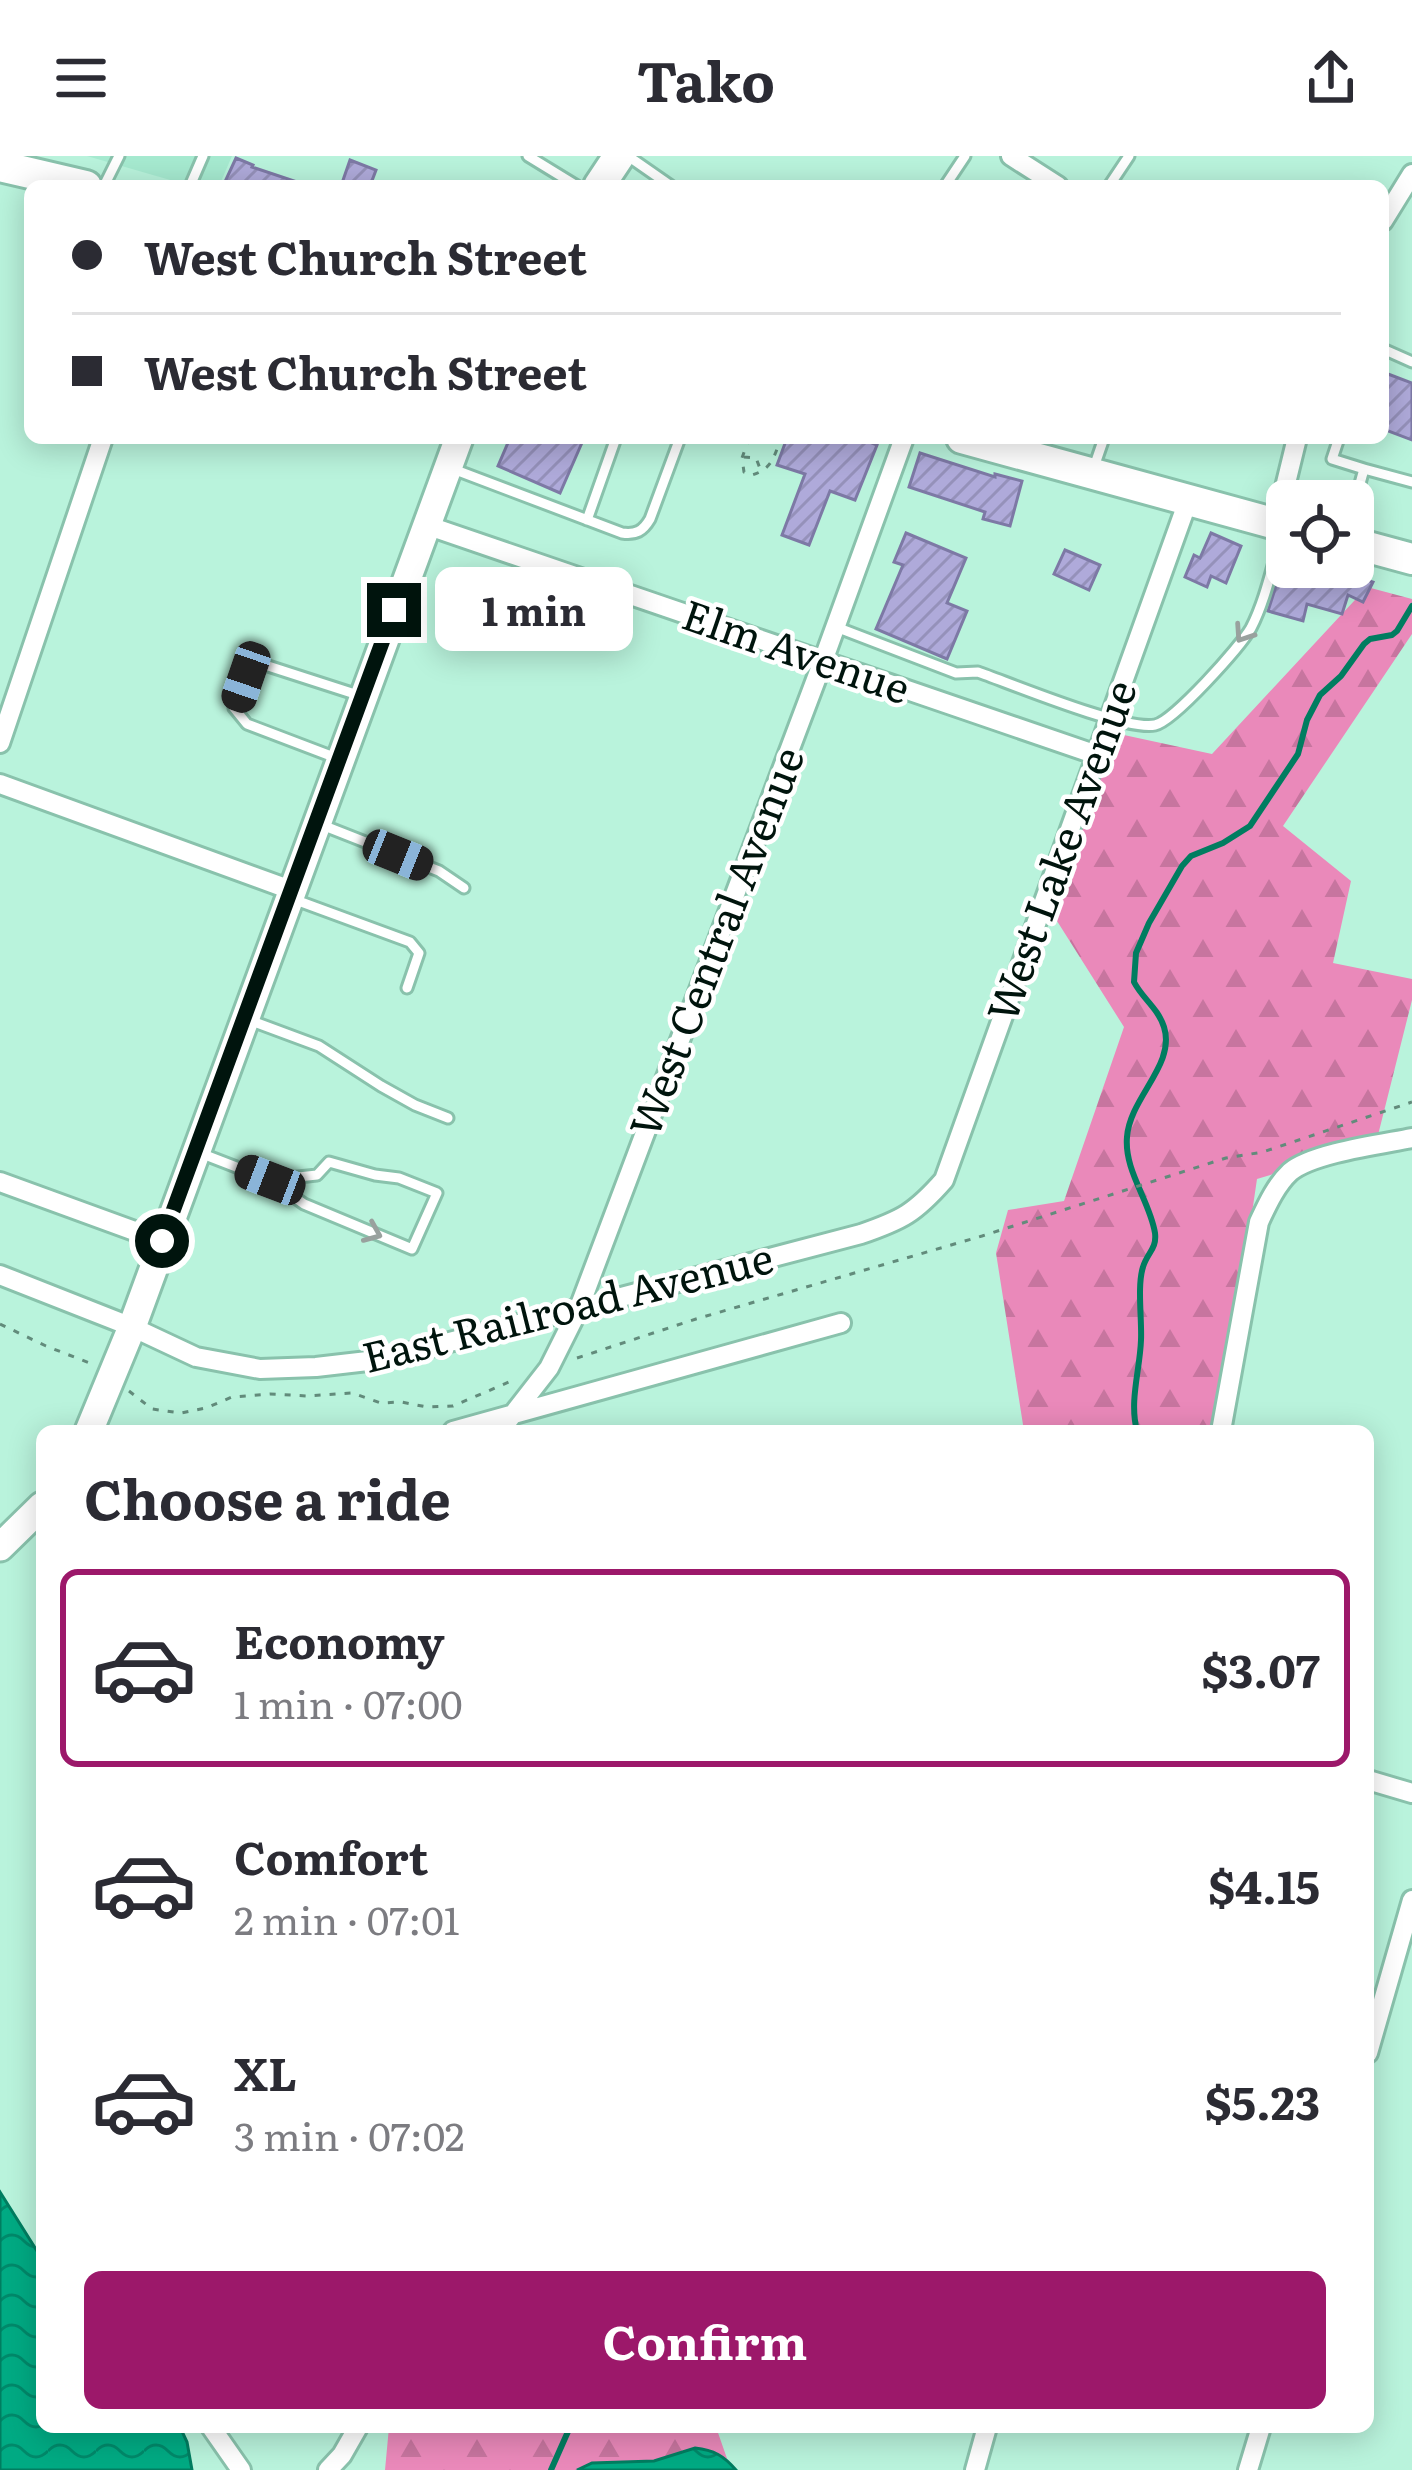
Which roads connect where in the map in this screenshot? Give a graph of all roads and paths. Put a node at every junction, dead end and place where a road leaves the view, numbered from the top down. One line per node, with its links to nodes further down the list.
1 (528, 156): 7 (lane)
2 (628, 156): 8 (lane)
3 (1011, 156): 9 (street)
4 (0, 166): 6 (main road)
5 (1412, 174): 10 (street)
6 (60, 180)
7 (567, 180)
8 (662, 180)
9 (1049, 180)
10 (1389, 211)
11 (101, 444): 43 (street)
12 (457, 444): 23 (main road)
13 (614, 444): 31 (lane)
14 (678, 444): 31 (lane)
15 (747, 444): 22 (path)
16 (779, 444): 25 (path)
17 (902, 444): 37 (street, West Central Avenue)
18 (985, 444): 26 (main road)
19 (1103, 444): 26 (lane)
20 (1296, 444): 27 (street)
21 (1337, 444): 24 (lane)
22 (742, 458): 25 (path); 25 (path)
23 (448, 467): 31 (lane); 33 (main road)
24 (1364, 469): 28 (lane); 29 (lane)
25 (761, 472)
26 (1092, 472): 30 (main road)
27 (1290, 480)
28 (1361, 480)
29 (1412, 482)
30 (1189, 498): 32 (main road); 42 (street, West Lake Avenue)
31 (587, 520)
32 (1266, 521)
33 (426, 525): 38 (street, Elm Avenue); 40 (main road)
34 (1374, 549): 35 (main road)
35 (1412, 559)
36 (1266, 579): 42 (lane, one-way to 42)
37 (836, 627): 38 (street, West Central Avenue); 39 (lane)
38 (823, 661): 41 (street, Elm Avenue); 62 (street, West Central Avenue)
39 (956, 674): 41 (lane); 42 (lane)
40 (363, 696): 45 (main road); 45 (lane)
41 (946, 704): 44 (street, Elm Avenue)
42 (1110, 718): 44 (street, West Lake Avenue)
43 (0, 743)
44 (1097, 755): 58 (street, West Lake Avenue)
45 (339, 760): 47 (main road)
46 (0, 784): 49 (street)
47 (316, 823): 48 (lane); 49 (main road)
48 (464, 888)
49 (290, 894): 50 (lane); 51 (main road)
50 (407, 988)
51 (244, 1018): 53 (lane); 55 (main road)
52 (1412, 1102): 59 (path)
53 (448, 1118)
54 (1412, 1138): 69 (street)
55 (195, 1151): 56 (lane); 60 (main road)
56 (270, 1180): 56 (lane, one-way to 56)
57 (0, 1182): 60 (street)
58 (928, 1198): 62 (street, East Railroad Avenue)
59 (1083, 1202)
60 (162, 1241): 64 (main road)
61 (0, 1275): 64 (street, East Railroad Avenue)
62 (579, 1308): 64 (street, East Railroad Avenue); 65 (street, West Central Avenue)
63 (841, 1323): 65 (street)
64 (132, 1327): 66 (main road)
65 (514, 1414): 67 (street); 68 (street, West Central Avenue)
66 (91, 1425)
67 (475, 1425)
68 (505, 1425)
69 (1221, 1425)
70 (36, 1515): 71 (main road)
71 (0, 1547)
72 (1374, 1782): 73 (street)
73 (1412, 1793)
74 (1412, 1900): 75 (street)
75 (1374, 2032)
76 (215, 2433): 80 (street)
77 (355, 2433): 81 (street)
78 (984, 2433): 82 (street)
79 (1259, 2433): 83 (street)
80 (241, 2470)
81 (328, 2470)
82 (975, 2470)
83 (1248, 2470)

